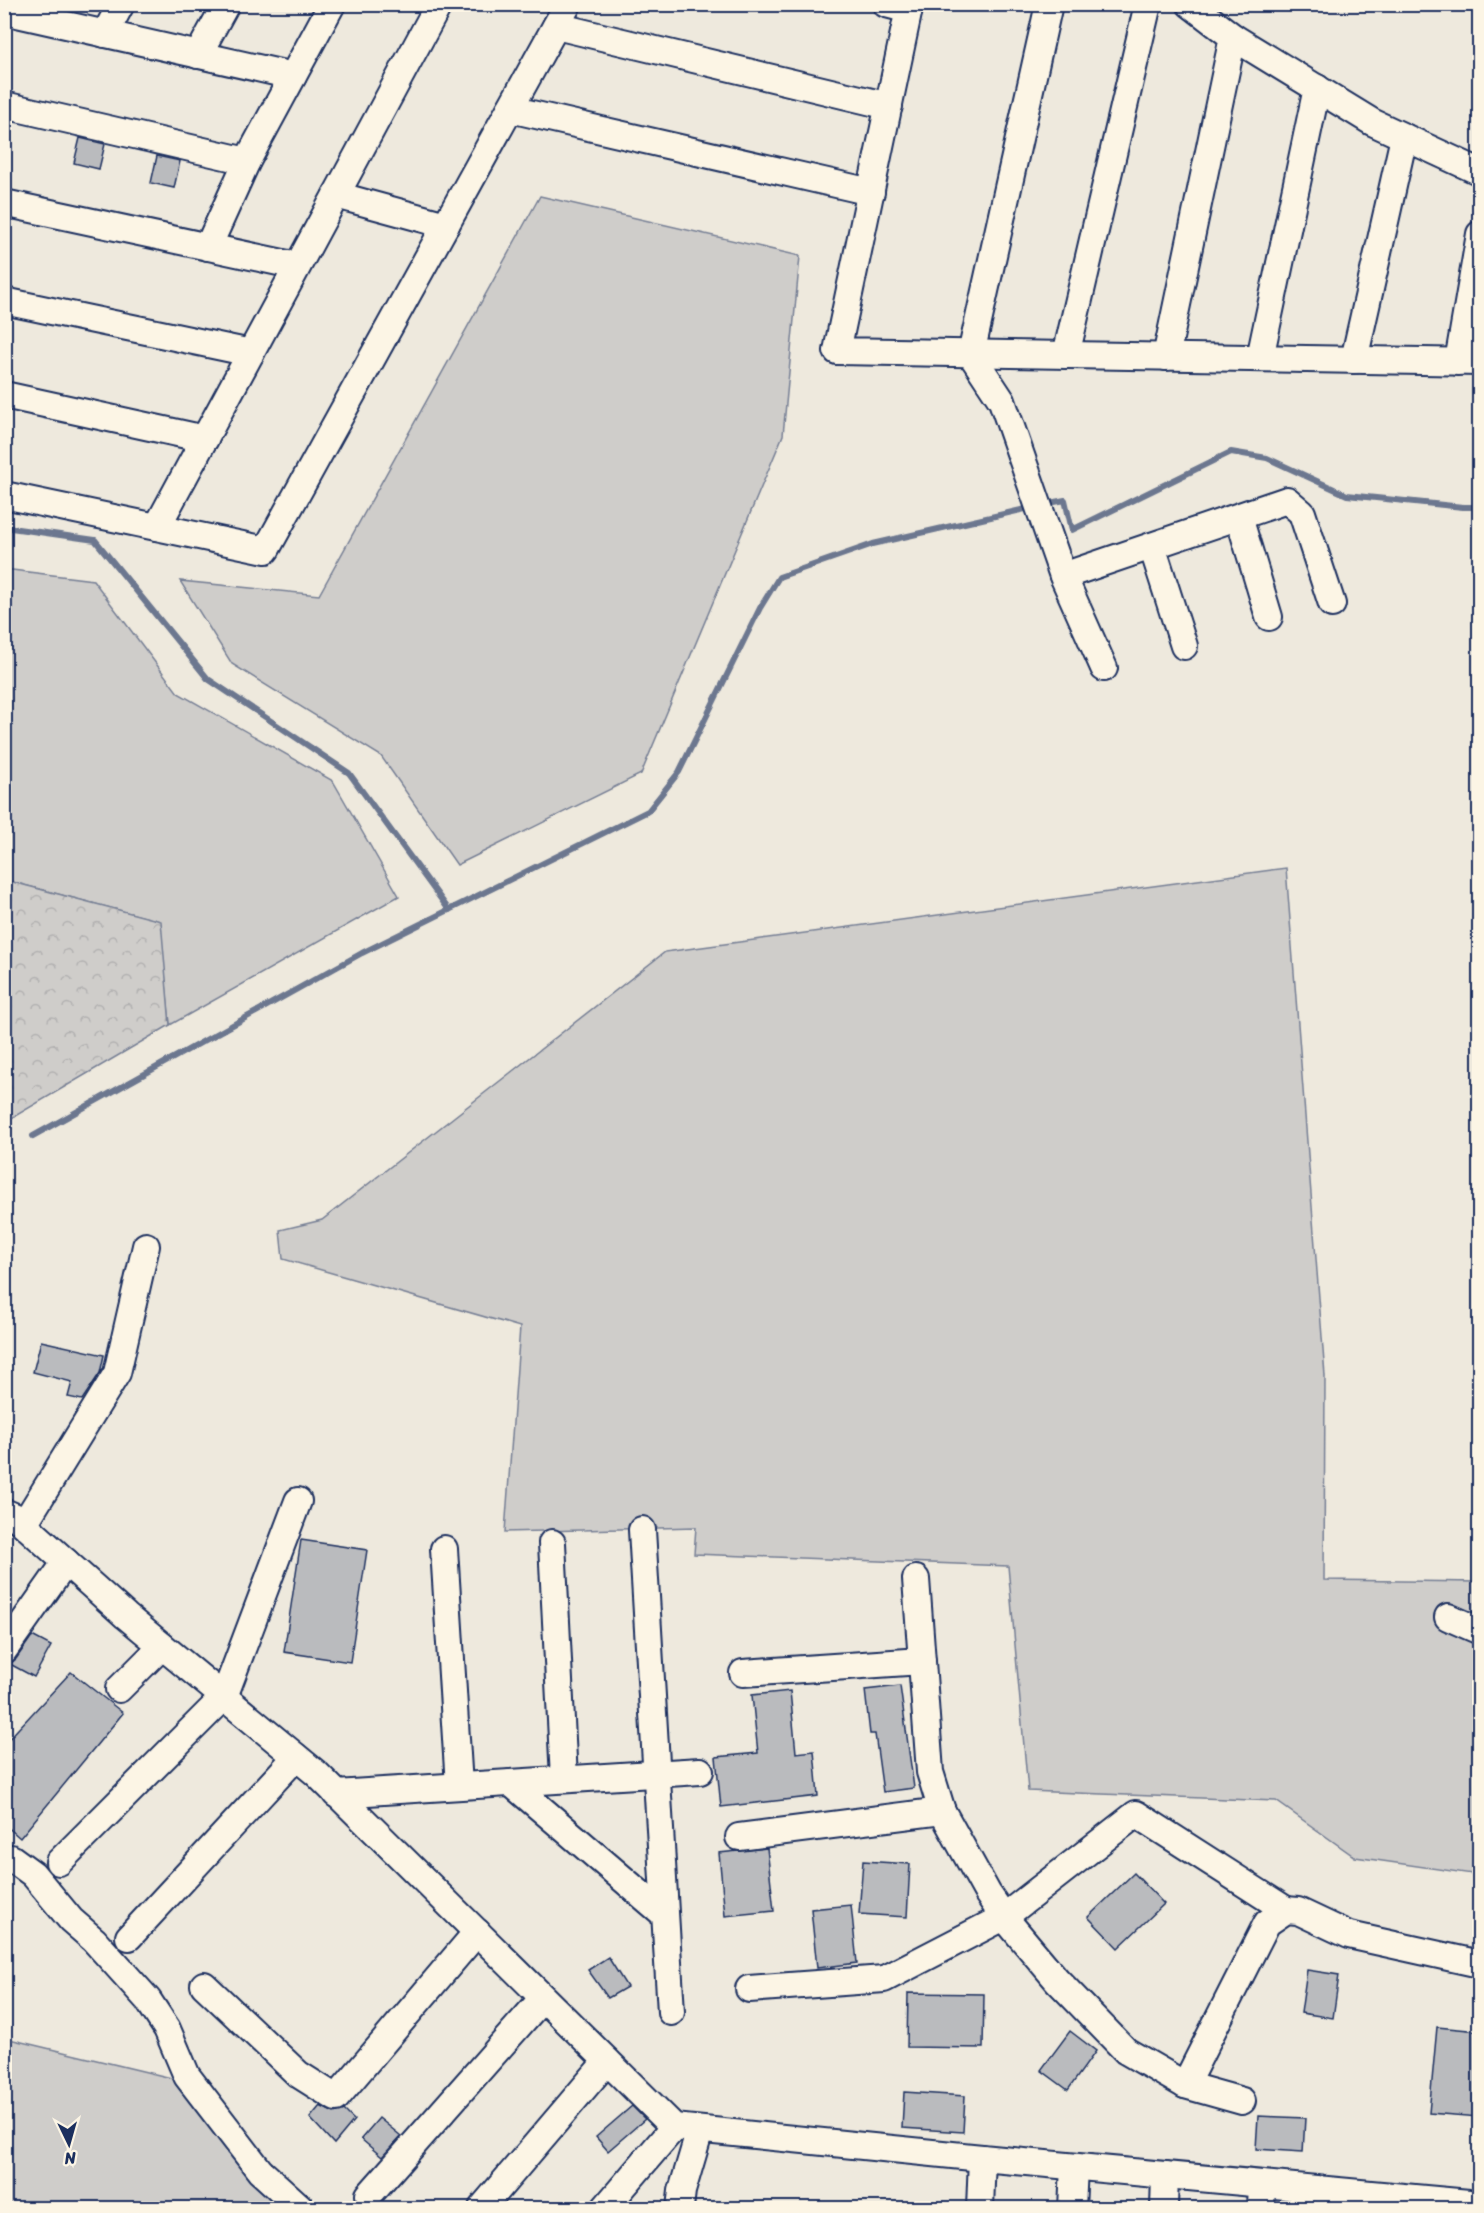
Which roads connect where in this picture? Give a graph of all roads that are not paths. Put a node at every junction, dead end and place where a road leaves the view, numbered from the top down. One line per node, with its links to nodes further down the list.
1 (121, 4): 11 (street)
2 (226, 4): 13 (street)
3 (332, 4): 14 (street)
4 (439, 4): 23 (street)
5 (1049, 4): 31 (street)
6 (1148, 4): 32 (street)
7 (1190, 4): 12 (street)
8 (902, 6): 17 (street)
9 (4, 11): 11 (street)
10 (562, 15): 17 (street); 18 (street)
11 (105, 34): 13 (street)
12 (1233, 37): 15 (street); 33 (street)
13 (198, 55): 14 (street)
14 (293, 76): 20 (street)
15 (1317, 88): 19 (street); 34 (street)
16 (4, 105): 20 (street)
17 (889, 106): 22 (street)
18 (510, 109): 22 (street); 25 (street)
19 (1404, 137): 21 (street); 35 (street)
20 (247, 161): 27 (street)
21 (1479, 172)
22 (871, 192): 31 (street)
23 (336, 195): 25 (street); 28 (street)
24 (4, 202): 27 (street)
25 (446, 225): 41 (street)
26 (1479, 234): 36 (street)
27 (208, 247): 28 (street)
28 (297, 266): 30 (street)
29 (4, 301): 30 (street)
30 (251, 353): 38 (street)
31 (970, 354): 32 (street); 43 (street)
32 (1066, 355): 33 (street)
33 (1166, 357): 34 (street)
34 (1260, 358): 35 (street)
35 (1354, 360): 36 (street)
36 (1468, 362)
37 (4, 395): 38 (street)
38 (205, 438): 41 (street)
39 (4, 495): 41 (street)
40 (1239, 517): 42 (street); 44 (street); 45 (street)
41 (158, 527)
42 (1152, 546): 43 (street); 46 (street)
43 (1063, 576): 47 (street)
44 (1332, 604)
45 (1269, 617)
46 (1184, 646)
47 (1104, 668)
48 (146, 1246): 50 (street)
49 (298, 1501): 63 (street)
50 (14, 1518): 54 (street)
51 (642, 1530): 66 (street)
52 (552, 1543): 67 (street)
53 (444, 1549): 69 (street)
54 (66, 1562): 58 (street); 59 (street)
55 (916, 1579): 60 (street)
56 (1448, 1617): 57 (street)
57 (1479, 1631)
58 (162, 1646): 62 (street); 63 (street)
59 (4, 1650)
60 (922, 1661): 61 (street); 71 (street)
61 (742, 1673)
62 (119, 1689)
63 (224, 1697): 64 (street); 74 (street)
64 (296, 1757): 70 (street); 79 (street)
65 (700, 1771): 66 (street)
66 (657, 1774): 67 (street); 76 (street)
67 (564, 1779): 68 (street)
68 (511, 1783): 69 (street); 76 (street)
69 (459, 1786): 70 (street)
70 (336, 1794): 78 (street)
71 (942, 1811): 72 (street); 77 (street)
72 (739, 1838)
73 (4, 1858): 98 (street)
74 (59, 1862)
75 (1286, 1910): 77 (street); 80 (street); 86 (street)
76 (665, 1915): 84 (street)
77 (1004, 1917): 82 (street); 86 (street)
78 (477, 1932): 81 (street); 83 (street)
79 (129, 1937)
80 (1479, 1964)
81 (204, 1985)
82 (749, 1989)
83 (543, 1998): 85 (street); 93 (street)
84 (671, 2012)
85 (607, 2061): 88 (street); 99 (street)
86 (1185, 2085): 87 (street)
87 (1242, 2101)
88 (674, 2127): 89 (street); 100 (street)
89 (700, 2130): 90 (street); 101 (street)
90 (982, 2158): 91 (street); 102 (street)
91 (1074, 2167): 92 (street); 103 (street)
92 (1165, 2175): 94 (street); 104 (street)
93 (369, 2195)
94 (1262, 2196): 95 (street)
95 (1358, 2201): 97 (street)
96 (1479, 2204): 97 (street)
97 (1450, 2205)
98 (302, 2208)
99 (482, 2208)
100 (605, 2208)
101 (680, 2208)
102 (980, 2208)
103 (1072, 2208)
104 (1164, 2208)

